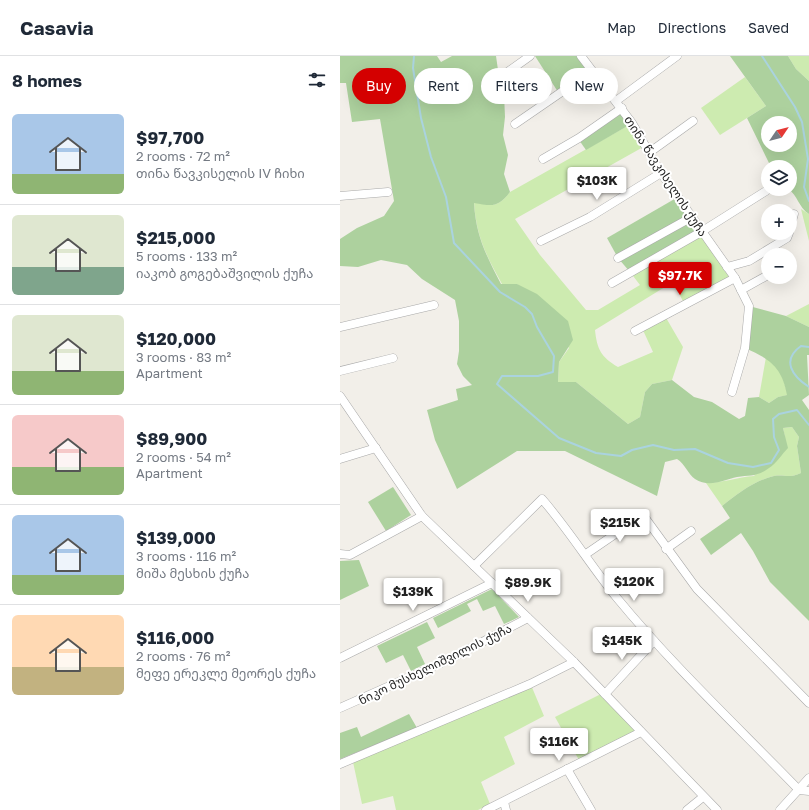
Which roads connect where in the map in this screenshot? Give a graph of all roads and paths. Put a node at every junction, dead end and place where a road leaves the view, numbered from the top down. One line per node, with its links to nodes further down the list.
1 (530, 56): 4 (street)
2 (582, 56): 5 (street, თინა წავკისელის ქუჩა)
3 (677, 56): 7 (street)
4 (513, 68)
5 (590, 68)
6 (560, 93): 11 (street)
7 (618, 100)
8 (618, 103): 9 (street, თინა წავკისელის ქუჩა)
9 (622, 108): 12 (street, თინა წავკისელის ქუჩა); 13 (street)
10 (693, 121): 12 (street)
11 (515, 124)
12 (650, 152): 14 (street, თინა წავკისელის ქუჩა)
13 (544, 160)
14 (661, 173): 18 (street, თინა წავკისელის ქუჩა); 21 (street)
15 (388, 192): 17 (street)
16 (761, 194): 19 (street)
17 (340, 196)
18 (692, 217): 19 (street, თინა წავკისელის ქუჩა); 22 (street)
19 (701, 232): 23 (street, თინა წავკისელის ქუჩა); 26 (street)
20 (784, 240): 23 (street)
21 (541, 241)
22 (618, 258)
23 (726, 267): 24 (street, თინა წავკისელის ქუჩა)
24 (734, 278): 27 (street, თინა წავკისელის ქუჩა); 30 (street)
25 (761, 279): 27 (street)
26 (612, 283)
27 (741, 290): 33 (street, თინა წავკისელის ქუჩა)
28 (434, 305): 29 (street)
29 (340, 328)
30 (635, 331)
31 (393, 358): 32 (street)
32 (340, 371)
33 (732, 392)
34 (340, 396): 35 (street)
35 (376, 448): 36 (street); 37 (street)
36 (340, 459)
37 (422, 516): 40 (street); 42 (street)
38 (691, 531): 39 (street)
39 (666, 548): 41 (street); 49 (street)
40 (340, 554)
41 (586, 554): 42 (street); 45 (street)
42 (474, 566): 43 (street)
43 (492, 583): 44 (street); 46 (street)
44 (528, 618): 47 (street); 50 (street, ნიკო მუსხელიშვილის ქუჩა)
45 (654, 641): 48 (street); 55 (street)
46 (340, 658)
47 (574, 662): 48 (street); 52 (street)
48 (605, 694): 51 (street)
49 (809, 703)
50 (340, 708)
51 (641, 732): 53 (street); 57 (street)
52 (340, 764)
53 (566, 769): 58 (street); 60 (street)
54 (809, 778): 55 (street)
55 (799, 790): 56 (street); 63 (street)
56 (809, 791)
57 (703, 796): 61 (street); 62 (street)
58 (505, 806): 59 (street)
59 (486, 810)
60 (591, 810)
61 (687, 810)
62 (717, 810)
63 (780, 810)

